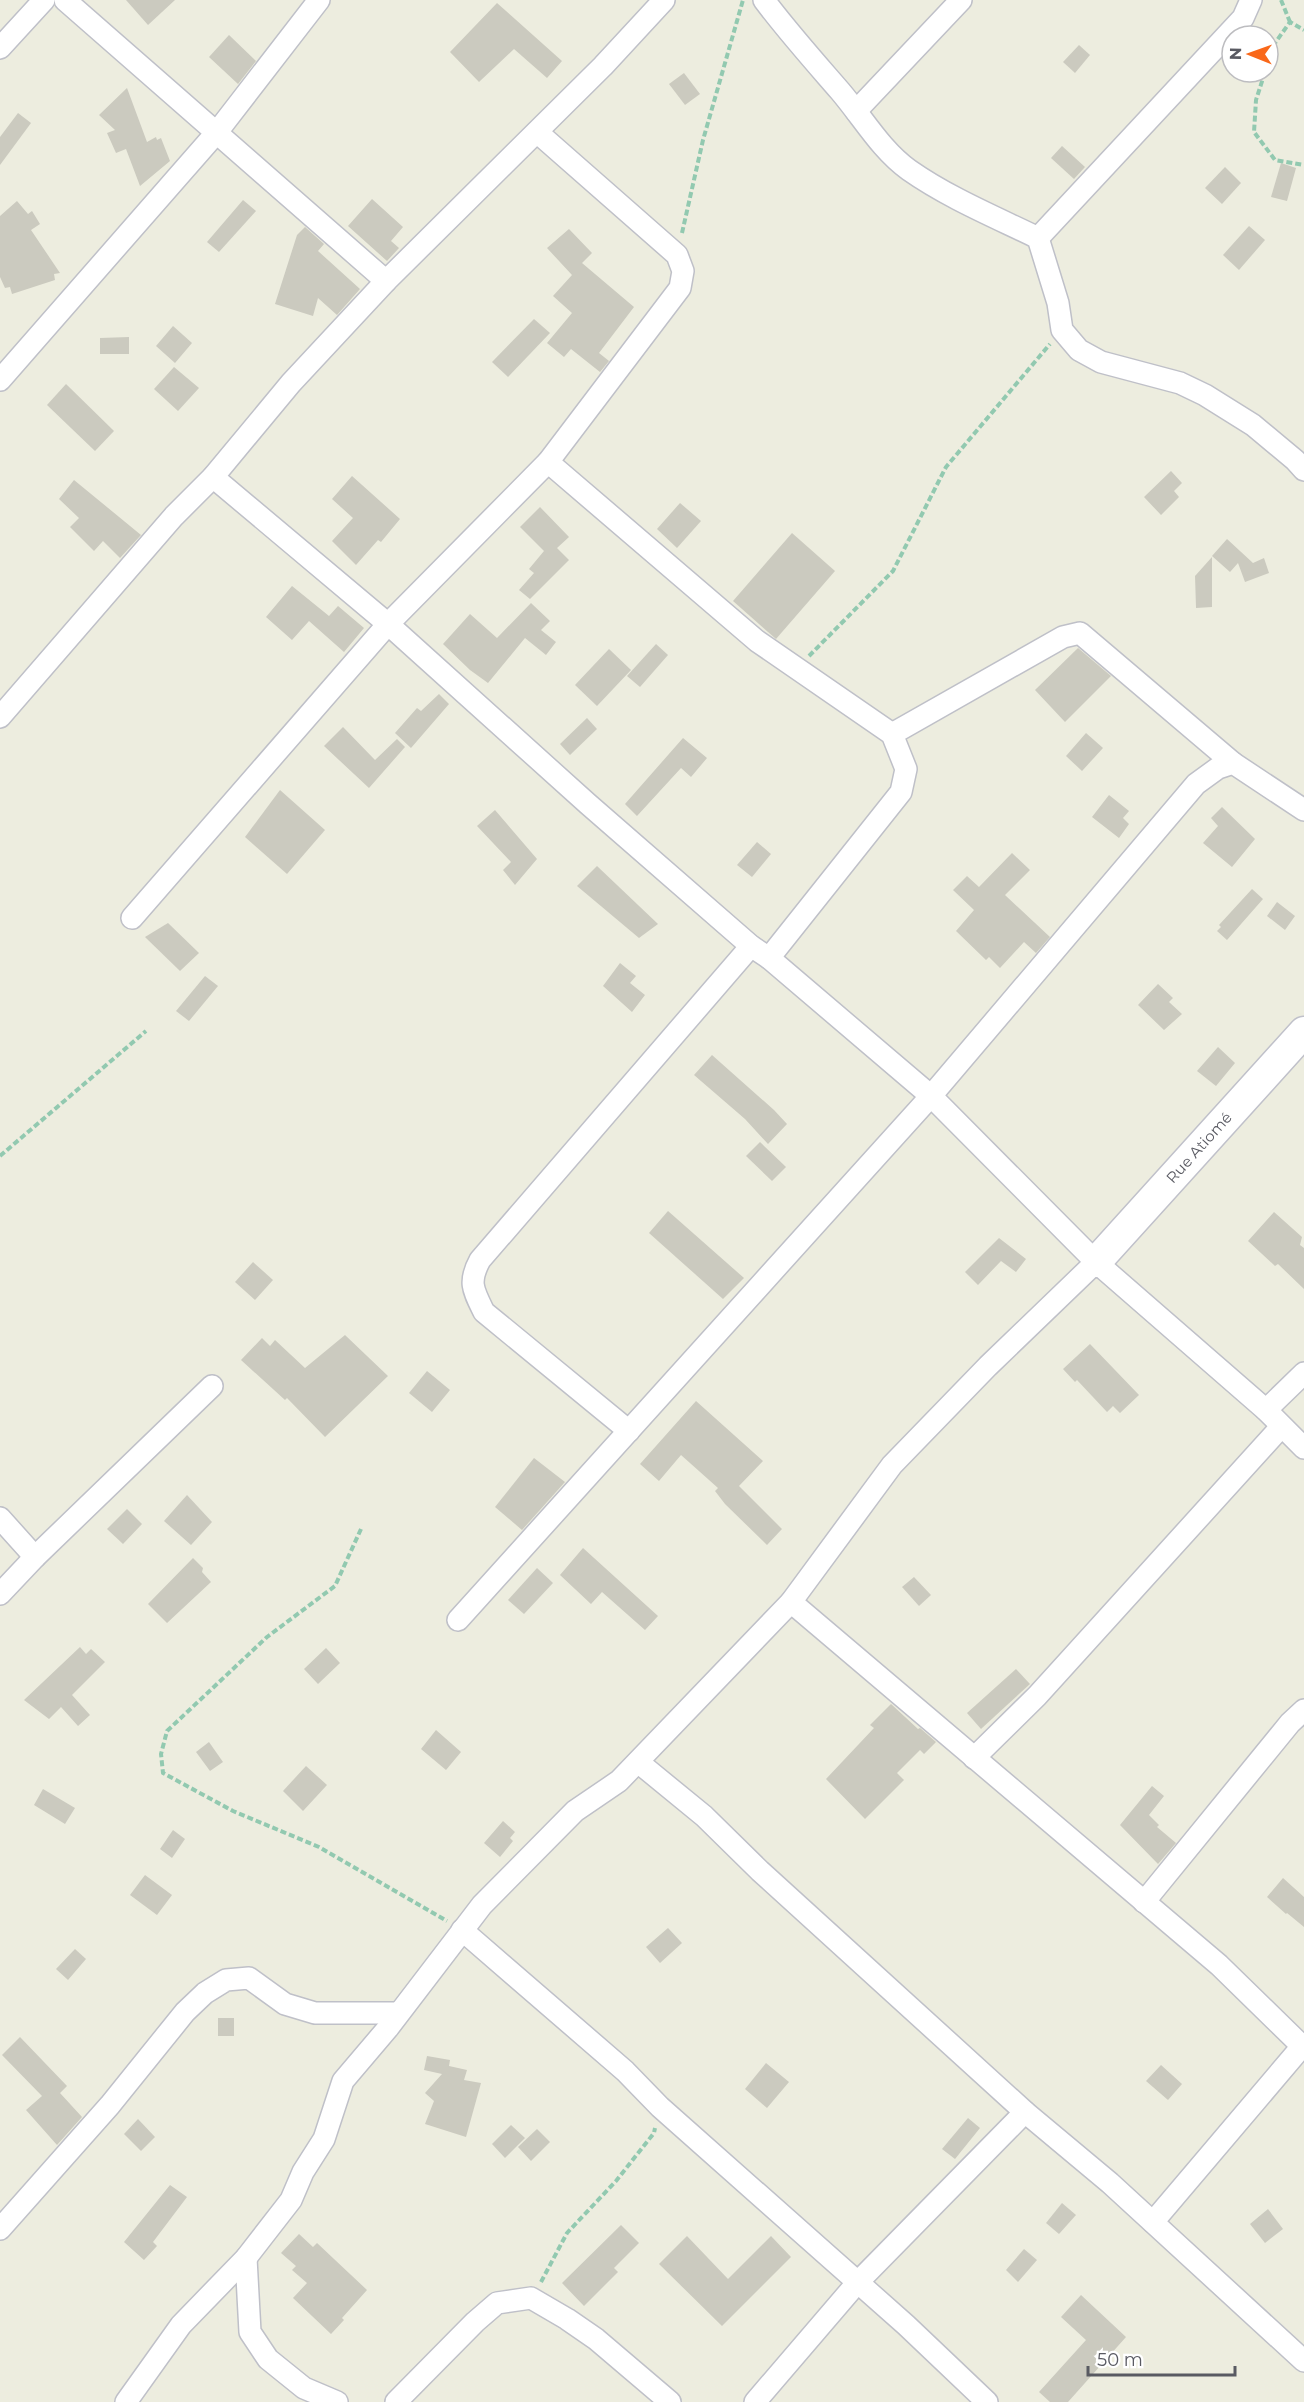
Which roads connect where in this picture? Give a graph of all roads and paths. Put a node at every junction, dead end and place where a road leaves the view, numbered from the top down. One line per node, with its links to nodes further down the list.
1 (44, 0): 13 (street)
2 (65, 0): 16 (street)
3 (319, 0): 16 (street)
4 (664, 0): 17 (street)
5 (743, 0): 20 (path)
6 (764, 0): 15 (street)
7 (961, 0): 15 (street)
8 (1251, 0): 19 (street)
9 (1281, 0): 10 (path)
10 (1290, 22): 11 (path); 12 (path)
11 (1304, 30)
12 (1280, 36)
13 (0, 48)
14 (1261, 84): 18 (path)
15 (856, 111): 19 (street)
16 (216, 132): 21 (street); 23 (street)
17 (537, 132): 20 (street); 21 (street)
18 (1304, 165)
19 (1038, 238): 22 (street)
20 (677, 255): 24 (street)
21 (386, 281): 26 (street)
22 (1062, 330): 25 (street); 28 (path)
23 (0, 380)
24 (548, 462): 27 (street); 28 (street)
25 (1304, 470)
26 (213, 477): 27 (street); 29 (street)
27 (388, 624): 33 (street); 34 (street)
28 (796, 669): 30 (street)
29 (0, 717)
30 (892, 734): 31 (street); 35 (street)
31 (1233, 763): 32 (street); 38 (street)
32 (1304, 810)
33 (132, 918)
34 (751, 946): 35 (street); 45 (street)
35 (770, 958): 38 (street)
36 (146, 1031): 39 (path)
37 (1304, 1032): 40 (street, Rue Atiomé)
38 (931, 1096): 40 (street); 45 (street)
39 (0, 1156)
40 (1096, 1262): 43 (street); 51 (street)
41 (1304, 1373): 43 (street)
42 (212, 1386): 49 (street)
43 (1266, 1410): 44 (street)
44 (1281, 1427): 46 (street); 54 (street)
45 (629, 1431): 52 (street)
46 (1304, 1448)
47 (0, 1518): 49 (street)
48 (361, 1529): 57 (path)
49 (35, 1557): 50 (street)
50 (0, 1594)
51 (791, 1602): 54 (street); 55 (street)
52 (458, 1620)
53 (1304, 1710): 56 (street)
54 (974, 1758): 56 (street)
55 (638, 1762): 57 (street); 61 (street)
56 (1144, 1902): 59 (street)
57 (462, 1930): 58 (street); 60 (street)
58 (399, 2013): 63 (street); 64 (street)
59 (1303, 2046): 62 (street)
60 (660, 2107): 65 (street); 66 (path)
61 (1025, 2112): 62 (street); 65 (street)
62 (1153, 2222): 67 (street)
63 (0, 2229)
64 (246, 2258): 68 (street); 69 (street)
65 (857, 2283): 72 (street); 73 (street)
66 (531, 2298): 70 (street); 71 (street)
67 (1304, 2361)
68 (126, 2402)
69 (337, 2402)
70 (396, 2402)
71 (670, 2402)
72 (755, 2402)
73 (987, 2402)

